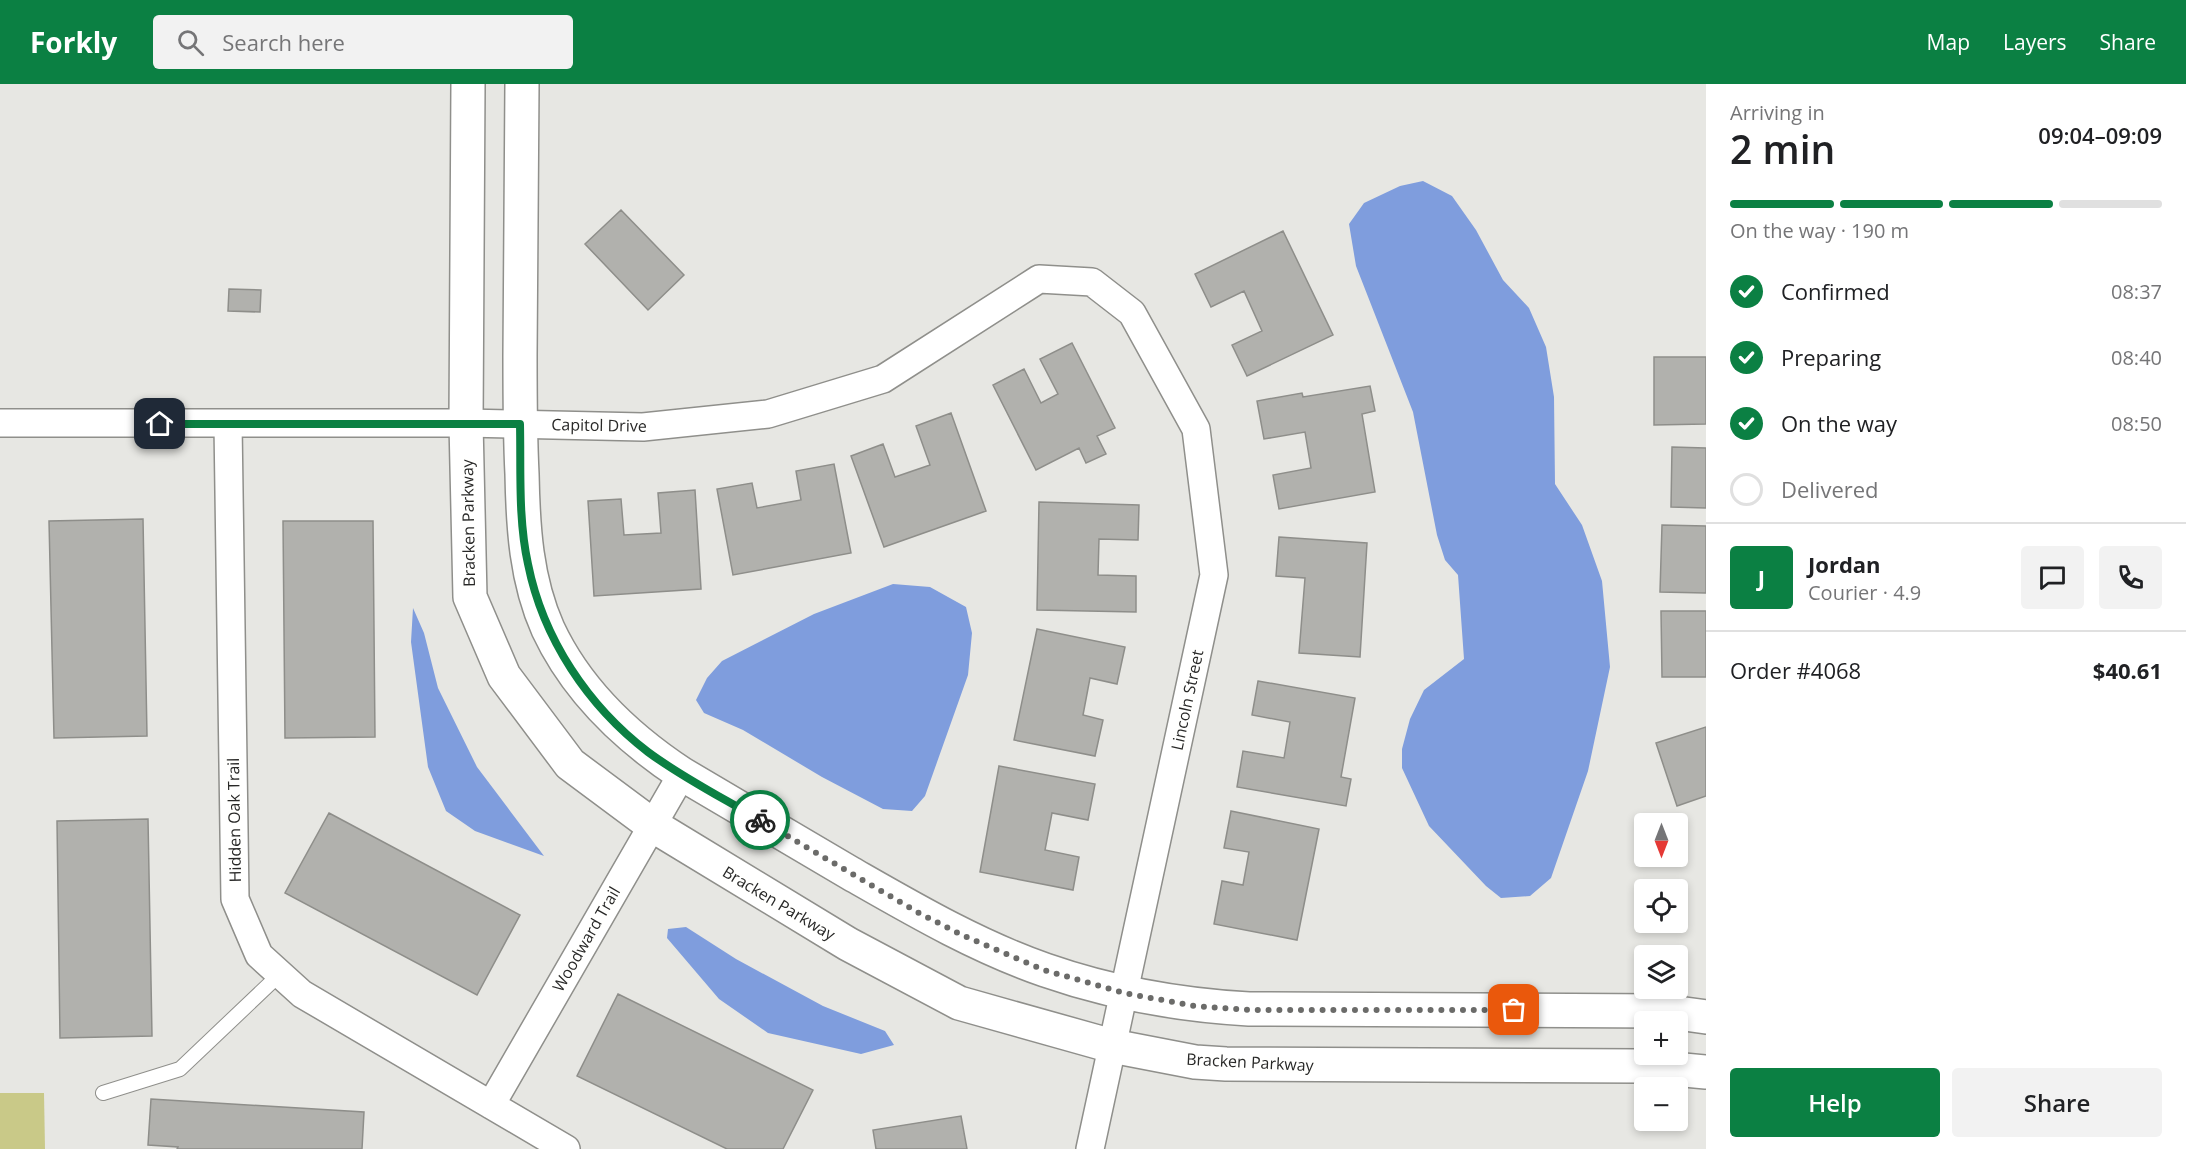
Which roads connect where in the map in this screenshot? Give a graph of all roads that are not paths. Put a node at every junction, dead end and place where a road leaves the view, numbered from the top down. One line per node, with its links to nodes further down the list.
1 (468, 84): 5 (street, Bracken Parkway)
2 (522, 84): 7 (street)
3 (1092, 282): 7 (street, Capitol Drive); 11 (street, Lincoln Street)
4 (0, 423): 6 (street, Capitol Drive)
5 (466, 423): 6 (street, Capitol Drive); 7 (street, Capitol Drive); 9 (street, Bracken Parkway)
6 (228, 424): 10 (street, Hidden Oak Trail)
7 (520, 424): 8 (street)
8 (682, 774): 9 (street, Woodward Trail); 11 (street)
9 (652, 825): 13 (street, Bracken Parkway); 16 (street, Woodward Trail)
10 (280, 974): 15 (lane); 16 (street, Hidden Oak Trail)
11 (1124, 993): 12 (street); 13 (street, Lincoln Street)
12 (1706, 1017)
13 (1112, 1046): 14 (street, Bracken Parkway); 18 (street, Lincoln Street)
14 (1706, 1072)
15 (103, 1093)
16 (491, 1105): 17 (street, Hidden Oak Trail)
17 (566, 1149)
18 (1090, 1149)

